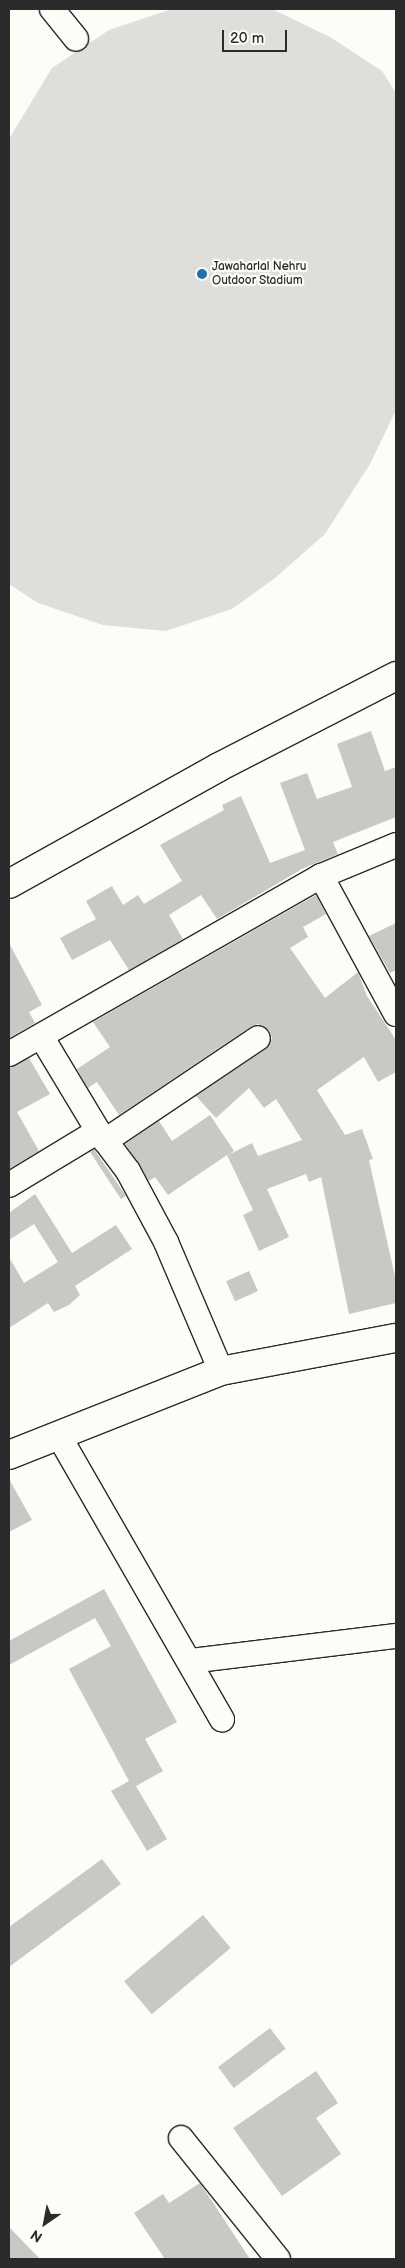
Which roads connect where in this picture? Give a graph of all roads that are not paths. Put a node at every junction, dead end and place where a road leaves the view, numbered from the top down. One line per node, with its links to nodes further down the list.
1 (52, 9): 2 (street)
2 (76, 39)
3 (396, 676): 6 (street)
4 (396, 845): 5 (street)
5 (320, 876): 7 (street); 8 (street)
6 (9, 884)
7 (396, 1014)
8 (41, 1036): 10 (street); 11 (street)
9 (258, 1038): 11 (street)
10 (9, 1054)
11 (102, 1136): 12 (street); 14 (street)
12 (9, 1184)
13 (396, 1338): 14 (street)
14 (221, 1371): 15 (street)
15 (59, 1436): 16 (street); 18 (street)
16 (9, 1455)
17 (396, 1636): 18 (street)
18 (191, 1661): 19 (street)
19 (222, 1719)
20 (181, 2138): 21 (street)
21 (278, 2259)

